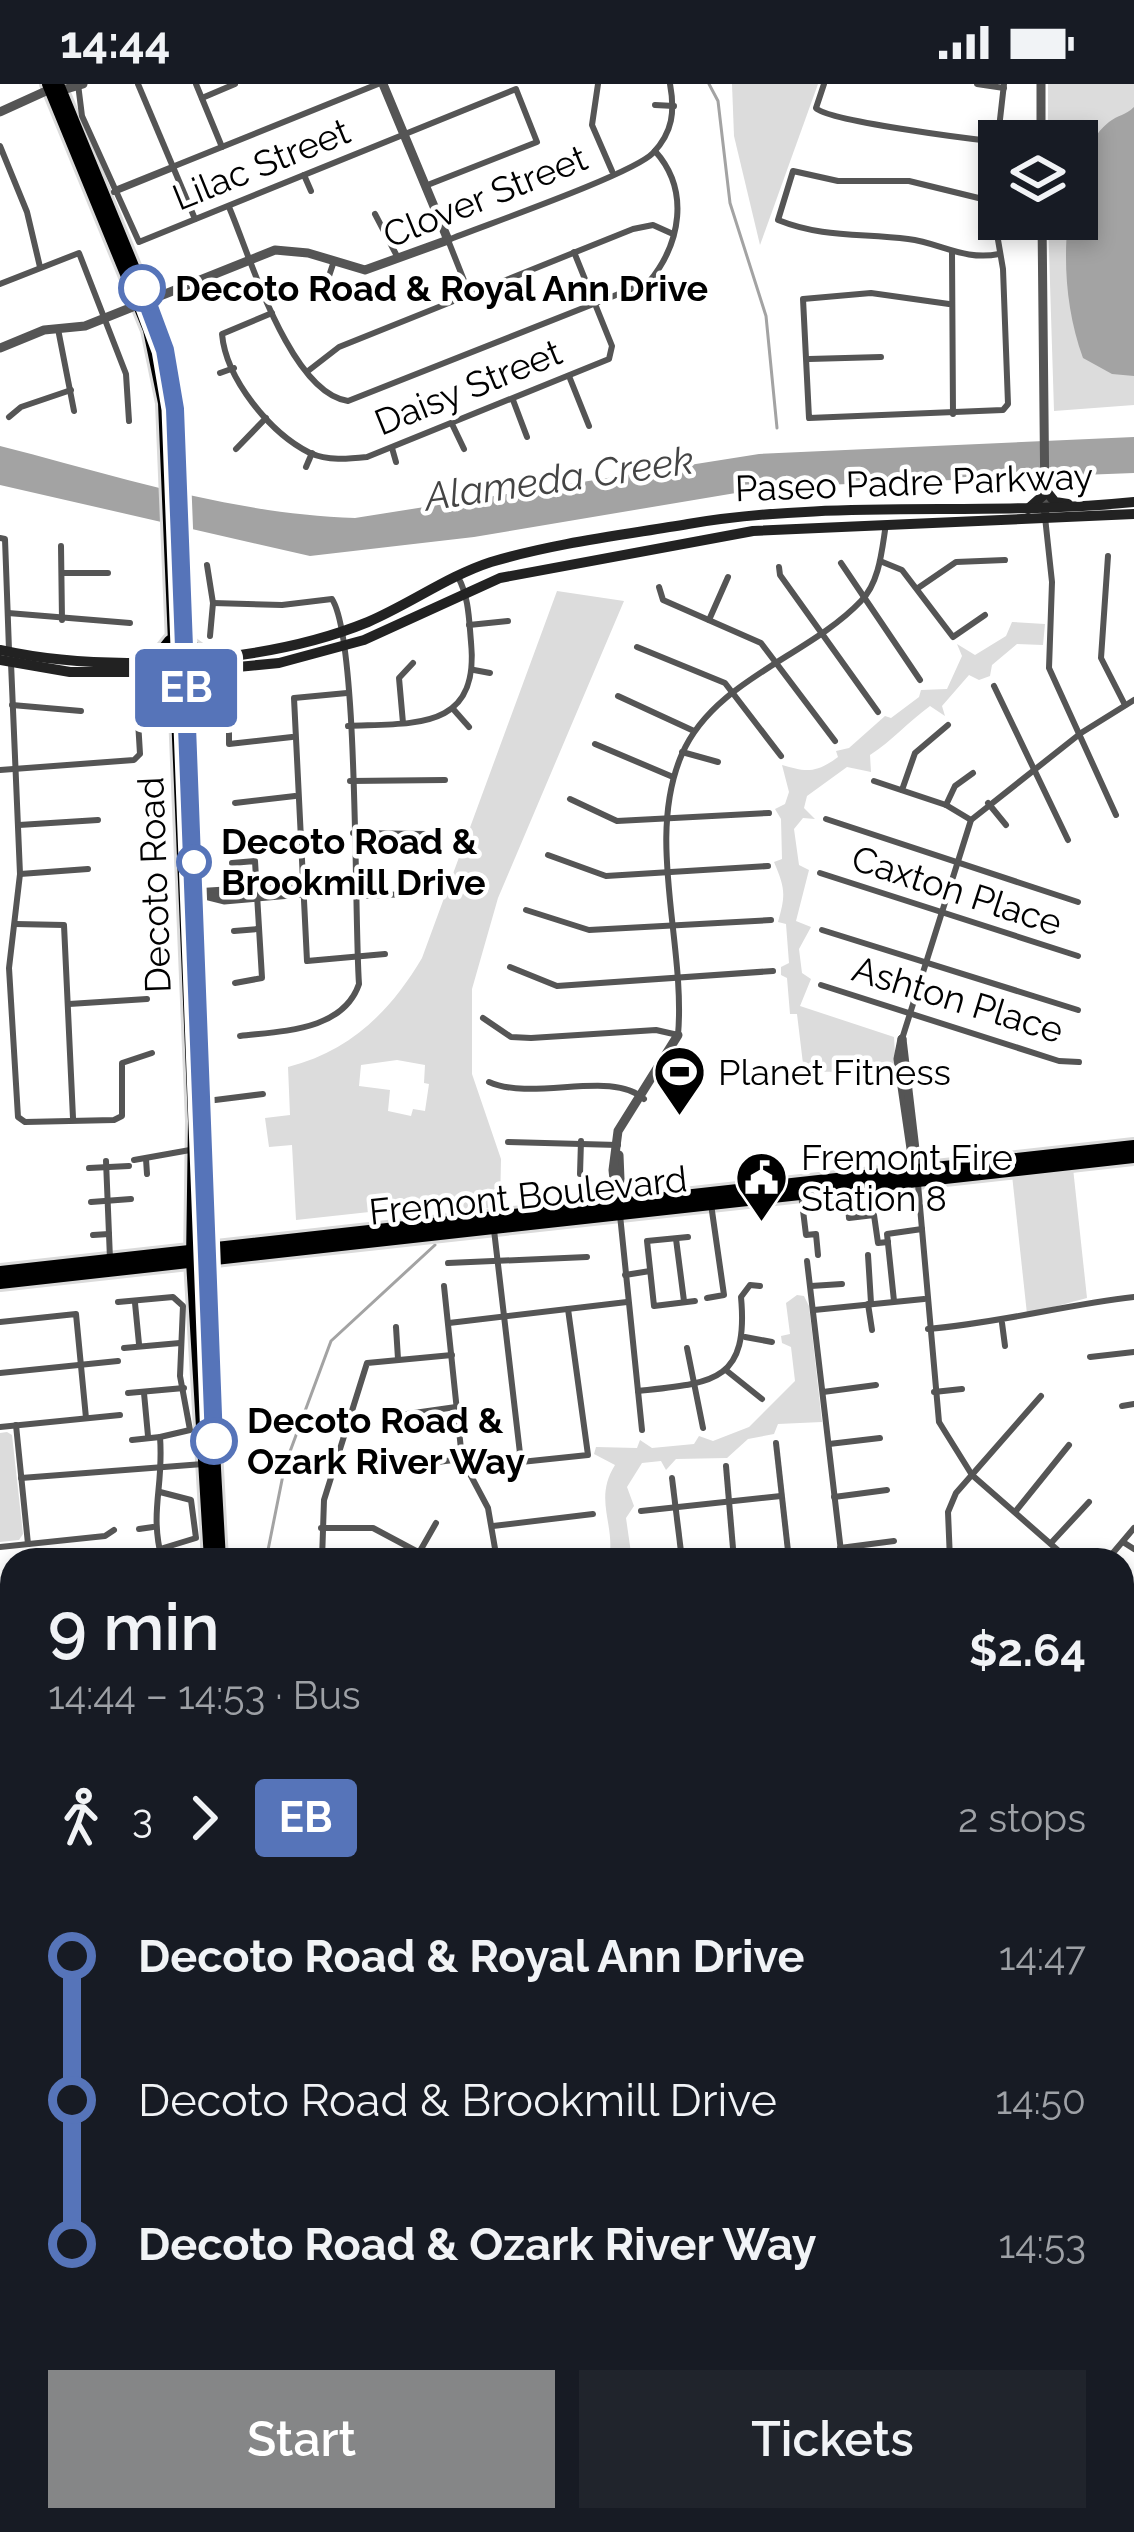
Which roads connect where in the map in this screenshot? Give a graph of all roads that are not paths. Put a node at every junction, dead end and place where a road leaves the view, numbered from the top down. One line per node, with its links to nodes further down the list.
1 (138, 84): 24 (street)
2 (196, 84): 13 (street)
3 (235, 84): 13 (street)
4 (380, 84): 19 (street); 22 (street)
5 (598, 84): 25 (street)
6 (670, 84): 15 (street)
7 (824, 84): 20 (street)
8 (977, 84): 11 (street)
9 (1041, 84): 18 (street)
10 (80, 85): 12 (street); 29 (street)
11 (1004, 86): 17 (street)
12 (56, 87): 16 (street); 48 (main road, Decoto Road)
13 (202, 98): 22 (street)
14 (655, 105): 15 (street)
15 (674, 106): 23 (street)
16 (0, 112)
17 (1001, 120)
18 (1041, 120)
19 (404, 134): 26 (street, Lilac Street); 27 (street); 27 (street, Lilac Street)
20 (978, 138)
21 (0, 146): 44 (street)
22 (222, 148): 24 (street)
23 (655, 151): 25 (street, Clover Street); 34 (street)
24 (172, 168): 29 (street); 33 (street)
25 (612, 173): 35 (street, Clover Street)
26 (304, 175): 28 (street); 31 (street, Lilac Street)
27 (425, 185): 35 (street)
28 (310, 191)
29 (113, 192): 33 (street, Lilac Street)
30 (978, 195): 39 (street)
31 (229, 207): 33 (street, Lilac Street); 41 (street)
32 (374, 214): 42 (street)
33 (195, 220)
34 (673, 233): 38 (street); 49 (street)
35 (448, 240): 42 (street, Clover Street); 47 (street)
36 (998, 240): 40 (street)
37 (1042, 240): 77 (street)
38 (574, 252): 47 (street); 49 (street)
39 (952, 253): 40 (street); 50 (street)
40 (999, 254): 64 (street)
41 (251, 259): 43 (street, Clover Street); 48 (street, Clover Street); 51 (street)
42 (399, 261): 43 (street, Clover Street)
43 (333, 264): 45 (street)
44 (40, 267): 46 (street); 52 (street)
45 (328, 282)
46 (0, 284)
47 (469, 293): 58 (street)
48 (144, 303): 52 (street, Clover Street); 111 (main road, Decoto Road)
49 (595, 304): 58 (street); 60 (street, Daisy Street)
50 (949, 304): 56 (street); 64 (street)
51 (272, 313): 57 (street); 58 (street)
52 (107, 318): 53 (street, Clover Street); 67 (street)
53 (58, 329): 54 (street, Clover Street); 61 (street)
54 (0, 348)
55 (881, 357): 56 (street)
56 (808, 359): 64 (street)
57 (234, 368): 59 (street); 66 (street)
58 (308, 371)
59 (220, 373)
60 (569, 376): 62 (street, Daisy Street); 69 (street)
61 (72, 390): 63 (street); 65 (street)
62 (513, 400): 68 (street, Daisy Street); 70 (street)
63 (74, 411)
64 (953, 413)
65 (9, 417)
66 (266, 418): 71 (street); 74 (street)
67 (129, 422)
68 (452, 424): 72 (street, Daisy Street); 73 (street)
69 (590, 426)
70 (527, 437)
71 (236, 448)
72 (392, 448): 74 (street, Daisy Street); 75 (street)
73 (464, 449)
74 (311, 453): 76 (street)
75 (396, 462)
76 (306, 467)
77 (1047, 491): 79 (main road); 80 (main road); 83 (street)
78 (1134, 502): 79 (main road, Paseo Padre Parkway)
79 (1103, 506): 83 (main road, Paseo Padre Parkway)
80 (1025, 511): 82 (main road, Paseo Padre Parkway); 83 (main road, Paseo Padre Parkway)
81 (1134, 514): 83 (main road, Paseo Padre Parkway)
82 (885, 516): 83 (main road, Paseo Padre Parkway); 88 (street); 94 (main road, Paseo Padre Parkway); 98 (main road, Paseo Padre Parkway)
83 (1045, 516): 141 (street)
84 (3, 538): 101 (street)
85 (62, 546): 92 (street)
86 (1108, 556): 130 (street)
87 (1005, 560): 97 (street)
88 (880, 561): 97 (street); 99 (street)
89 (841, 563): 99 (street)
90 (207, 565): 100 (street)
91 (779, 567): 109 (street)
92 (62, 573): 93 (street); 104 (street)
93 (108, 573)
94 (458, 576): 98 (street); 108 (main road, Paseo Padre Parkway)
95 (728, 577): 103 (street)
96 (659, 587): 103 (street)
97 (917, 588): 102 (street)
98 (465, 590): 107 (street); 112 (main road, Paseo Padre Parkway)
99 (863, 600): 109 (street); 122 (street)
100 (213, 603): 108 (street); 110 (street)
101 (8, 613): 104 (street); 114 (street)
102 (985, 615)
103 (710, 620): 117 (street)
104 (62, 621): 106 (street)
105 (508, 621): 107 (street)
106 (130, 623)
107 (470, 625): 120 (street)
108 (342, 631): 112 (street); 115 (main road, Paseo Padre Parkway)
109 (819, 632): 117 (street); 134 (street)
110 (210, 636)
111 (178, 637): 115 (main road); 118 (main road); 119 (main road, Decoto Road)
112 (344, 646): 115 (main road, Paseo Padre Parkway); 125 (street)
113 (637, 647): 126 (street)
114 (5, 656): 118 (main road, Paseo Padre Parkway); 129 (street)
115 (204, 663): 119 (main road, Paseo Padre Parkway); 124 (main road)
116 (412, 663): 136 (street)
117 (777, 664): 126 (street); 143 (street)
118 (155, 666): 119 (main road, Paseo Padre Parkway); 124 (main road)
119 (179, 666): 124 (main road, Decoto Road)
120 (474, 670): 121 (street); 132 (street)
121 (490, 673)
122 (920, 680)
123 (994, 686): 148 (street)
124 (181, 691): 182 (main road, Decoto Road)
125 (347, 693): 138 (street); 142 (street)
126 (734, 694): 140 (street); 146 (street)
127 (618, 696): 140 (street)
128 (1134, 700): 130 (street)
129 (12, 705): 133 (street); 150 (street)
130 (1125, 705): 141 (street)
131 (230, 710): 142 (street)
132 (454, 710): 136 (street); 139 (street)
133 (81, 711)
134 (878, 712)
135 (137, 721): 150 (street)
136 (403, 723): 138 (street)
137 (948, 725): 156 (street)
138 (348, 726): 154 (street)
139 (469, 727)
140 (694, 731): 145 (street)
141 (1081, 733): 148 (street); 163 (street)
142 (292, 737): 157 (street)
143 (835, 741)
144 (595, 744): 152 (street)
145 (682, 752): 147 (street); 152 (street)
146 (781, 756)
147 (718, 762)
148 (1037, 766): 159 (street); 172 (street)
149 (0, 770): 150 (street)
150 (13, 770): 168 (street)
151 (973, 773): 161 (street)
152 (673, 777): 166 (street)
153 (445, 780): 154 (street)
154 (350, 781): 170 (street)
155 (874, 781): 156 (street)
156 (902, 790): 161 (street)
157 (295, 796): 160 (street); 181 (street)
158 (570, 799): 166 (street)
159 (988, 802): 167 (street); 169 (street)
160 (235, 803)
161 (946, 805): 167 (street)
162 (769, 813): 166 (street)
163 (1116, 815)
164 (826, 819): 175 (street)
165 (98, 820): 168 (street)
166 (668, 820): 178 (street)
167 (971, 820): 175 (street)
168 (19, 825): 180 (street)
169 (1006, 826)
170 (353, 833): 171 (street); 185 (street)
171 (427, 834)
172 (1068, 840)
173 (548, 855): 178 (street)
174 (232, 862): 183 (street)
175 (956, 863): 186 (street); 188 (street)
176 (768, 866): 178 (street)
177 (88, 869): 180 (street)
178 (671, 873): 191 (street)
179 (820, 873): 188 (street, Caxton Place)
180 (20, 874): 190 (street)
181 (302, 889): 183 (street); 197 (street)
182 (190, 893): 183 (street); 219 (main road, Decoto Road); 225 (main road, Decoto Road)
183 (257, 893): 192 (street)
184 (410, 894): 185 (street)
185 (357, 896): 197 (street)
186 (1078, 902)
187 (526, 910): 191 (street)
188 (940, 913): 196 (street, Caxton Place); 198 (street)
189 (771, 920): 191 (street)
190 (16, 924): 205 (street); 209 (street)
191 (674, 925): 201 (street)
192 (258, 929): 194 (street); 202 (street)
193 (822, 929): 198 (street)
194 (233, 931)
195 (385, 954): 197 (street)
196 (1078, 956)
197 (357, 959): 212 (street)
198 (923, 964): 206 (street); 207 (street)
199 (510, 967): 201 (street)
200 (773, 971): 201 (street)
201 (679, 979): 211 (street)
202 (235, 983)
203 (821, 986): 207 (street, Ashton Place)
204 (147, 1000): 205 (street)
205 (69, 1004): 220 (street)
206 (1078, 1010)
207 (907, 1015): 213 (street); 215 (street, Ashton Place)
208 (483, 1018): 211 (street)
209 (11, 1024): 210 (street); 220 (street)
210 (0, 1026)
211 (678, 1035): 218 (street)
212 (240, 1036)
213 (902, 1039): 230 (street)
214 (152, 1053): 220 (street)
215 (1079, 1062)
216 (489, 1082): 218 (street)
217 (263, 1094): 219 (street)
218 (642, 1097): 223 (street)
219 (204, 1101): 240 (main road, Decoto Road)
220 (73, 1118)
221 (508, 1142): 222 (street)
222 (581, 1142): 223 (street); 232 (street)
223 (618, 1145): 235 (street)
224 (1134, 1146): 230 (main road, Fremont Boulevard)
225 (194, 1150): 227 (street); 251 (main road, Decoto Road)
226 (1134, 1157): 230 (main road, Fremont Boulevard)
227 (146, 1159): 228 (street); 231 (street)
228 (106, 1164): 229 (street); 236 (street)
229 (89, 1168)
230 (916, 1173): 233 (main road, Fremont Boulevard); 235 (main road, Fremont Boulevard); 241 (street)
231 (147, 1174)
232 (580, 1174)
233 (801, 1194): 238 (main road, Fremont Boulevard); 245 (street)
234 (131, 1199): 236 (street)
235 (618, 1199): 238 (main road, Fremont Boulevard); 242 (main road, Fremont Boulevard); 250 (main road, Fremont Boulevard); 262 (street)
236 (108, 1200): 237 (street); 243 (street)
237 (91, 1202)
238 (711, 1204): 269 (street)
239 (848, 1206): 248 (street)
240 (202, 1227): 250 (main road); 251 (main road, Decoto Road)
241 (922, 1229): 248 (street); 271 (street)
242 (494, 1230): 250 (main road, Fremont Boulevard); 257 (street)
243 (110, 1234): 244 (street); 255 (street)
244 (93, 1235)
245 (806, 1235): 246 (street); 252 (street)
246 (792, 1236)
247 (688, 1237): 249 (street)
248 (887, 1238): 272 (street)
249 (676, 1239): 261 (street); 277 (street)
250 (229, 1252): 251 (main road, Fremont Boulevard); 265 (main road)
251 (197, 1255): 255 (main road, Fremont Boulevard); 259 (main road, Fremont Boulevard); 265 (main road, Decoto Road)
252 (818, 1255)
253 (868, 1255): 278 (street)
254 (587, 1257): 257 (street)
255 (110, 1259): 260 (main road, Fremont Boulevard)
256 (807, 1261): 268 (street)
257 (497, 1262): 258 (street); 281 (street)
258 (448, 1263)
259 (168, 1264): 263 (main road, Fremont Boulevard); 265 (main road)
260 (0, 1271)
261 (650, 1271): 262 (street); 277 (street)
262 (625, 1275): 275 (street)
263 (0, 1283)
264 (842, 1284): 268 (street)
265 (199, 1285): 301 (main road, Decoto Road); 334 (main road, Decoto Road)
266 (444, 1286): 283 (street)
267 (760, 1286): 288 (street)
268 (811, 1286): 280 (street)
269 (707, 1298)
270 (1134, 1298): 284 (street)
271 (924, 1299): 272 (street); 286 (street)
272 (894, 1300): 278 (street)
273 (695, 1301): 277 (street)
274 (118, 1302): 276 (street)
275 (627, 1302): 279 (street); 309 (street)
276 (135, 1303): 290 (street); 291 (street)
277 (684, 1303)
278 (870, 1303): 280 (street); 287 (street)
279 (568, 1309): 281 (street); 281 (street)
280 (814, 1310): 310 (street)
281 (504, 1317): 283 (street)
282 (0, 1322): 300 (street)
283 (449, 1323): 296 (street)
284 (1002, 1323): 286 (street); 292 (street)
285 (396, 1327): 298 (street)
286 (928, 1329): 311 (street)
287 (872, 1330)
288 (745, 1337): 289 (street); 303 (street)
289 (772, 1342)
290 (180, 1343): 291 (street); 302 (street)
291 (139, 1344): 293 (street)
292 (1005, 1346)
293 (124, 1348)
294 (687, 1348): 305 (street)
295 (1134, 1352): 297 (street)
296 (452, 1355): 298 (street); 318 (street)
297 (1090, 1357)
298 (398, 1360): 354 (street)
299 (118, 1361): 300 (street)
300 (82, 1364): 304 (street); 321 (street)
301 (199, 1364): 302 (street); 334 (main road, Decoto Road)
302 (181, 1366): 307 (street)
303 (727, 1371): 305 (street); 315 (street)
304 (0, 1373)
305 (692, 1385): 309 (street); 324 (street)
306 (876, 1385): 310 (street)
307 (184, 1388): 313 (street); 327 (street)
308 (962, 1389): 311 (street)
309 (638, 1391): 325 (street)
310 (823, 1392): 331 (street)
311 (934, 1392): 338 (street)
312 (128, 1393): 313 (street)
313 (145, 1393): 326 (street)
314 (1041, 1396): 338 (street)
315 (761, 1399)
316 (1134, 1404): 317 (street)
317 (1122, 1406)
318 (456, 1407): 319 (street); 333 (street)
319 (407, 1414)
320 (120, 1415): 321 (street)
321 (86, 1418): 322 (street)
322 (16, 1425): 323 (street); 339 (street)
323 (0, 1427)
324 (703, 1428)
325 (642, 1430)
326 (148, 1436): 327 (street); 329 (street)
327 (160, 1437): 337 (street)
328 (880, 1438): 331 (street)
329 (133, 1440)
330 (776, 1443): 343 (street)
331 (829, 1444): 344 (street)
332 (1069, 1445): 349 (street)
333 (462, 1459): 336 (street); 352 (street)
334 (210, 1463): 337 (street); 365 (main road, Decoto Road); 366 (main road, Decoto Road)
335 (726, 1466): 345 (street)
336 (388, 1468)
337 (163, 1469): 339 (street); 342 (street)
338 (972, 1474): 349 (street); 375 (street)
339 (21, 1478): 361 (street)
340 (673, 1478): 347 (street)
341 (887, 1490): 344 (street)
342 (160, 1492): 353 (street); 364 (street)
343 (781, 1496): 345 (street); 373 (street)
344 (834, 1497): 374 (street)
345 (726, 1500): 347 (street); 372 (street)
346 (1089, 1502): 360 (street)
347 (676, 1507): 348 (street); 371 (street)
348 (641, 1511)
349 (1015, 1512): 360 (street)
350 (593, 1514): 352 (street)
351 (436, 1523): 369 (street)
352 (494, 1526): 370 (street)
353 (153, 1527): 356 (street); 363 (street)
354 (321, 1528): 367 (street); 368 (street)
355 (1134, 1528): 359 (street)
356 (140, 1529)
357 (114, 1530): 361 (street)
358 (894, 1541): 374 (street)
359 (1123, 1542): 377 (street); 378 (street)
360 (1051, 1543): 376 (street)
361 (28, 1544): 362 (street)
362 (0, 1547)
363 (160, 1548)
364 (163, 1548)
365 (210, 1548)
366 (219, 1548)
367 (322, 1548)
368 (411, 1548)
369 (421, 1548)
370 (496, 1548)
371 (680, 1548)
372 (732, 1548)
373 (788, 1548)
374 (841, 1548)
375 (950, 1548)
376 (1056, 1548)
377 (1118, 1548)
378 (1132, 1548)

